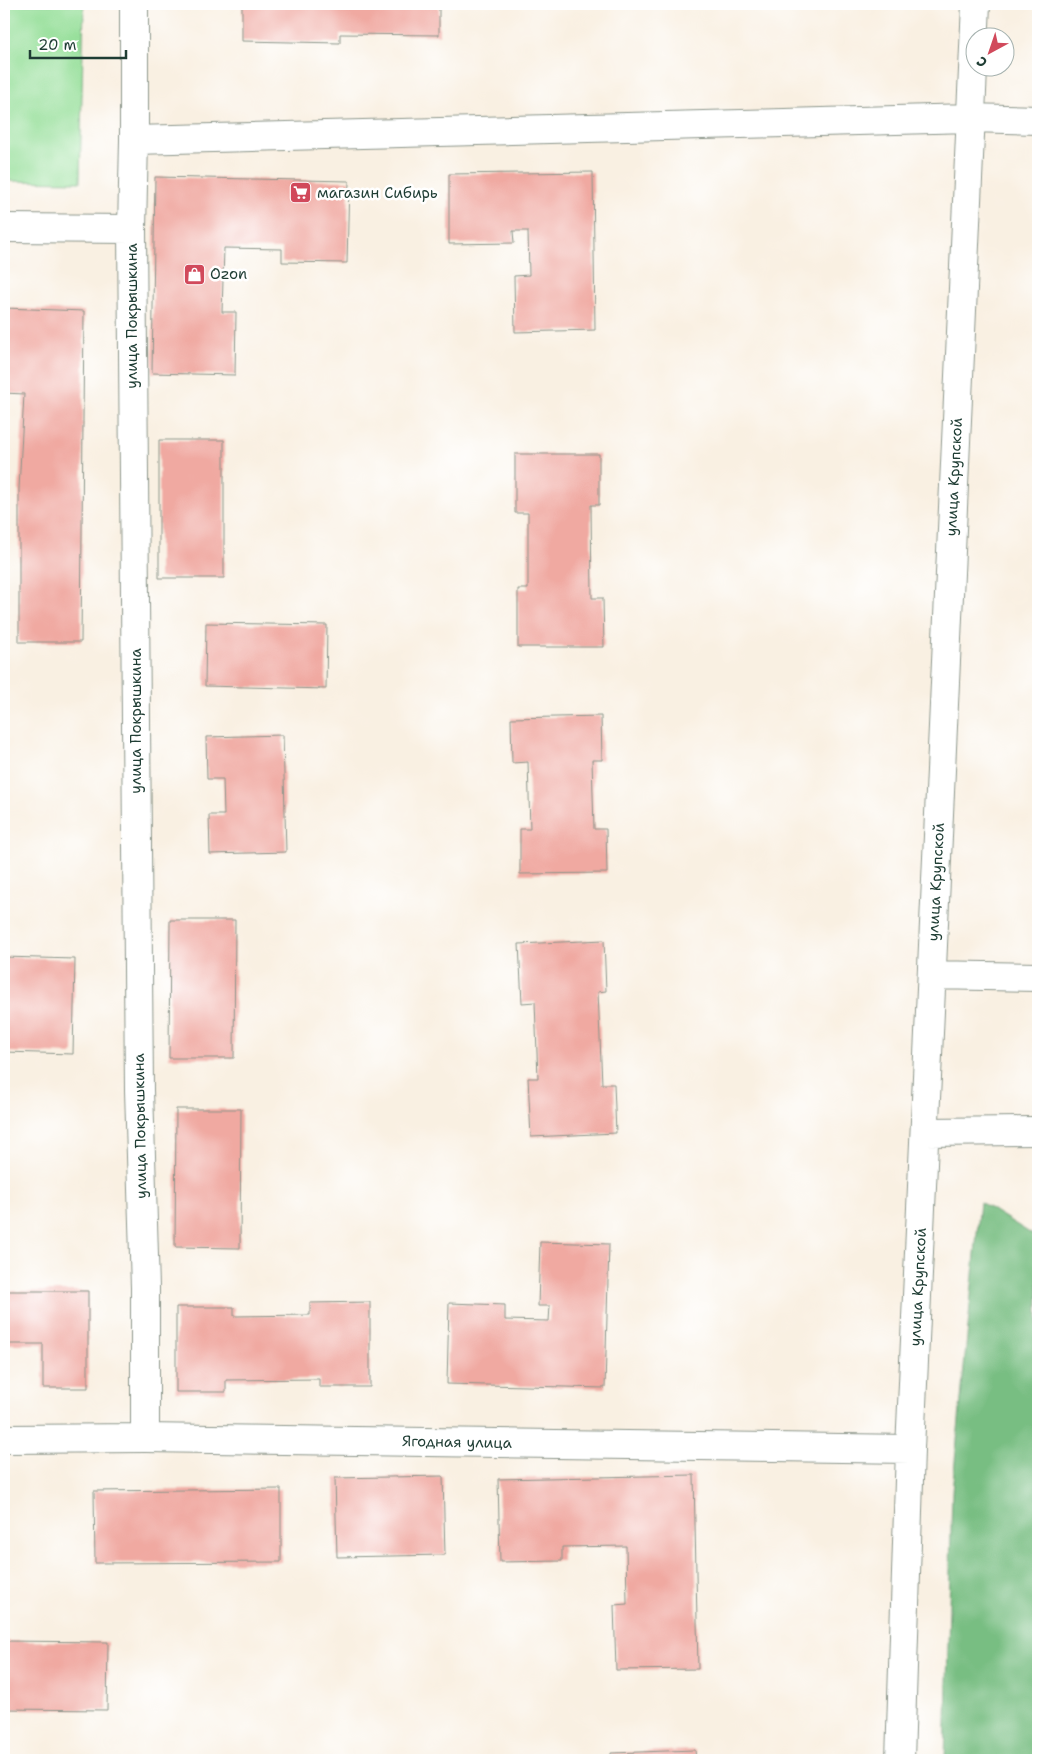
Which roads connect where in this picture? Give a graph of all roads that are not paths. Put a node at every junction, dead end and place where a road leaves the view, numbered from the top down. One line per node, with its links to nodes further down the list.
1 (134, 4): 5 (street, улица Покрышкина)
2 (976, 4): 3 (street, улица Крупской)
3 (970, 118): 4 (street); 5 (street); 8 (street, улица Крупской)
4 (1038, 120)
5 (134, 140): 7 (street, улица Покрышкина)
6 (4, 228): 7 (street)
7 (132, 229): 12 (street, улица Покрышкина)
8 (932, 975): 9 (street); 11 (street, улица Крупской)
9 (1038, 977)
10 (1038, 1131): 11 (street)
11 (925, 1132): 14 (street, улица Крупской)
12 (145, 1438): 13 (street, Ягодная улица); 14 (street, Ягодная улица)
13 (4, 1439)
14 (910, 1449): 15 (street, улица Крупской)
15 (900, 1760)

